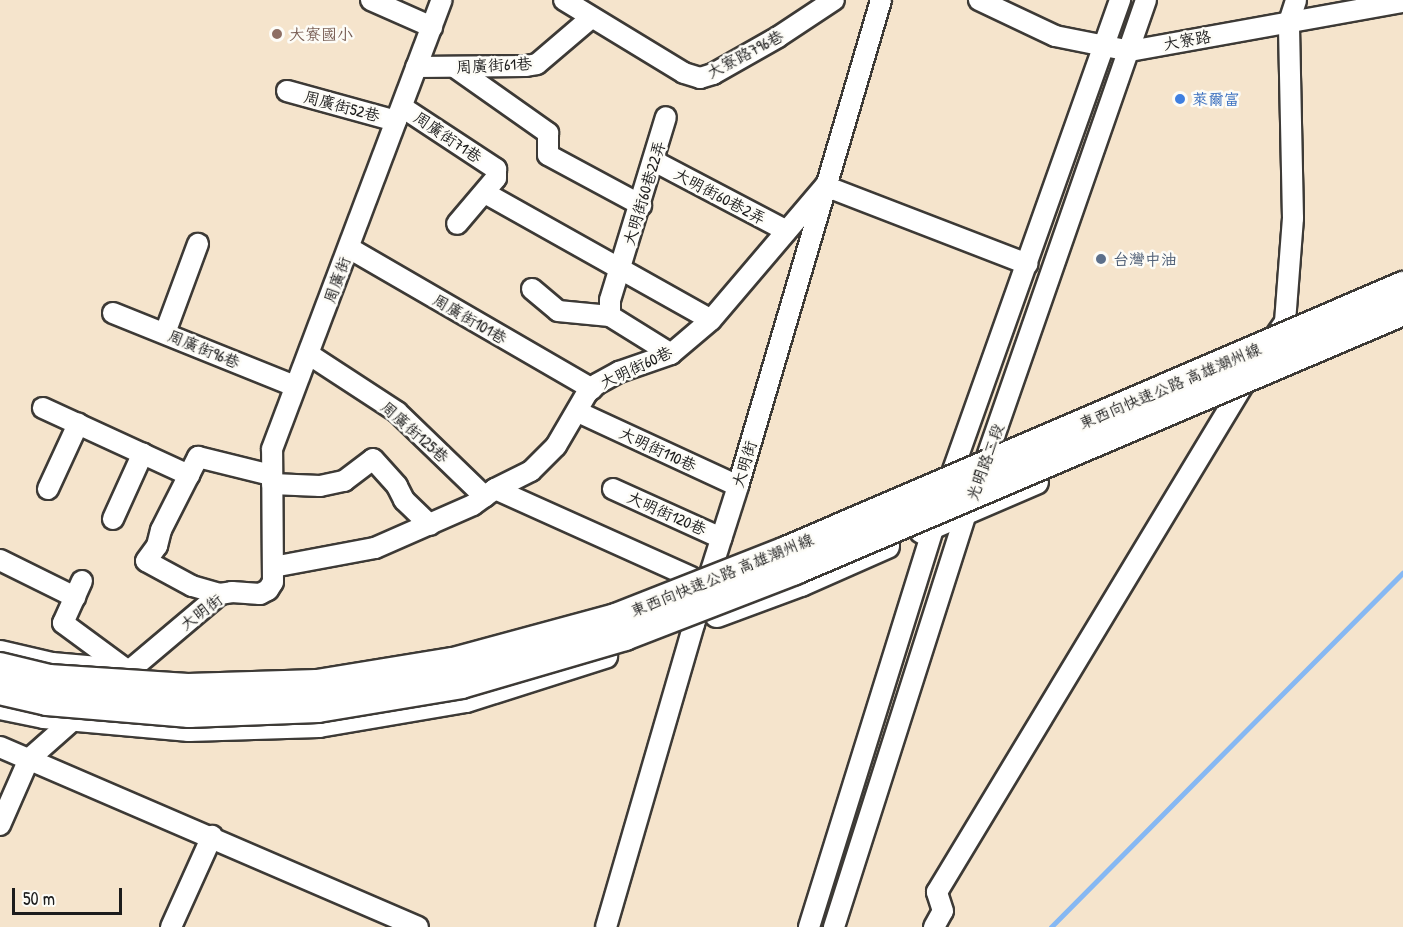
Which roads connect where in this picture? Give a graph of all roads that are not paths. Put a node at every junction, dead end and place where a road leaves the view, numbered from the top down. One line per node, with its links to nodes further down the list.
1 (371, 0): 13 (street)
2 (442, 0): 13 (street, 周廣街)
3 (564, 0): 11 (street)
4 (834, 0): 11 (street, 大寮路796巷)
5 (881, 0): 22 (street, 大明街)
6 (979, 0): 14 (street, 大寮路)
7 (1120, 0): 14 (street, 光明路二段)
8 (1146, 0): 15 (street, 光明路二段)
9 (1296, 0): 12 (street)
10 (1403, 2): 12 (street, 大寮路)
11 (591, 18): 17 (street, 周廣街61巷)
12 (1289, 22): 15 (street, 大寮路); 40 (street)
13 (432, 27): 16 (street, 周廣街)
14 (1105, 47): 15 (street, 大寮路); 27 (street, 光明路二段)
15 (1130, 51): 28 (street, 光明路二段)
16 (416, 67): 17 (street, 周廣街61巷); 19 (street, 周廣街)
17 (456, 68): 24 (street)
18 (287, 92): 19 (street, 周廣街52巷)
19 (399, 114): 23 (street, 周廣街71巷); 30 (street, 周廣街)
20 (666, 117): 21 (street, 大明街60巷22弄)
21 (654, 161): 24 (street, 大明街60巷22弄); 26 (street, 大明街60巷2弄)
22 (825, 186): 26 (street, 大明街60巷); 31 (street); 56 (street, 大明街)
23 (485, 193): 25 (street, 周廣街71巷); 32 (street, 大明街60巷22弄)
24 (641, 205): 32 (street, 大明街60巷22弄)
25 (457, 224)
26 (787, 231): 39 (street, 大明街60巷)
27 (1038, 233): 28 (street); 31 (street, 光明路二段)
28 (1063, 240): 51 (street, 光明路二段)
29 (198, 244): 42 (street)
30 (349, 248): 44 (street, 周廣街); 46 (street, 周廣街101巷)
31 (1027, 264): 53 (street, 光明路二段)
32 (621, 269): 38 (street, 大明街60巷22弄); 39 (street, 大明街60巷22弄)
33 (1403, 271): 40 (main road)
34 (1403, 286): 71 (highway, 東西向快速公路 高雄潮州線, bridge)
35 (532, 290): 38 (street)
36 (1403, 311): 73 (highway, 東西向快速公路 高雄潮州線, bridge)
37 (113, 313): 42 (street, 周廣街96巷)
38 (610, 316): 43 (street)
39 (711, 320): 43 (street, 大明街60巷)
40 (1285, 322): 47 (street); 51 (main road)
41 (1403, 324): 47 (main road)
42 (165, 333): 45 (street, 周廣街96巷)
43 (671, 354): 46 (street, 大明街60巷)
44 (310, 355): 45 (street, 周廣街); 59 (street, 周廣街125巷)
45 (295, 386): 55 (street, 周廣街)
46 (592, 389): 49 (street, 大明街60巷)
47 (1236, 394): 60 (main road); 85 (street)
48 (43, 408): 50 (street)
49 (578, 412): 56 (street, 大明街110巷); 59 (street, 大明街60巷)
50 (78, 424): 52 (street); 57 (street)
51 (989, 450): 53 (main road); 60 (street, 光明路二段)
52 (143, 453): 54 (street); 61 (street)
53 (954, 466): 63 (street, 光明路二段); 67 (main road)
54 (189, 475): 55 (street); 68 (street)
55 (272, 480): 62 (street); 66 (street, 周廣街)
56 (738, 486): 64 (street, 大明街)
57 (48, 489)
58 (613, 489): 64 (street, 大明街120巷)
59 (490, 493): 62 (street); 67 (street)
60 (966, 513): 63 (main road); 84 (street, 光明路二段)
61 (113, 519)
62 (430, 525): 66 (street)
63 (934, 526): 69 (main road); 83 (street, 光明路二段)
64 (721, 537): 67 (street, 大明街)
65 (0, 560): 72 (street)
66 (273, 567): 68 (street, 大明街)
67 (701, 573): 69 (street, 大明街); 72 (main road)
68 (220, 594): 72 (street, 大明街)
69 (694, 624): 75 (main road); 82 (street, 大明街)
70 (0, 653): 72 (main road)
71 (0, 667)
72 (128, 671): 75 (street, 大明街)
73 (0, 690)
74 (0, 707): 75 (main road)
75 (75, 718): 77 (street, 大明街)
76 (0, 747): 77 (street)
77 (29, 759): 78 (street, 大明街); 79 (street)
78 (0, 825)
79 (213, 836): 80 (street); 81 (street)
80 (171, 927)
81 (418, 927)
82 (606, 927)
83 (809, 927)
84 (834, 927)
85 (934, 927)

